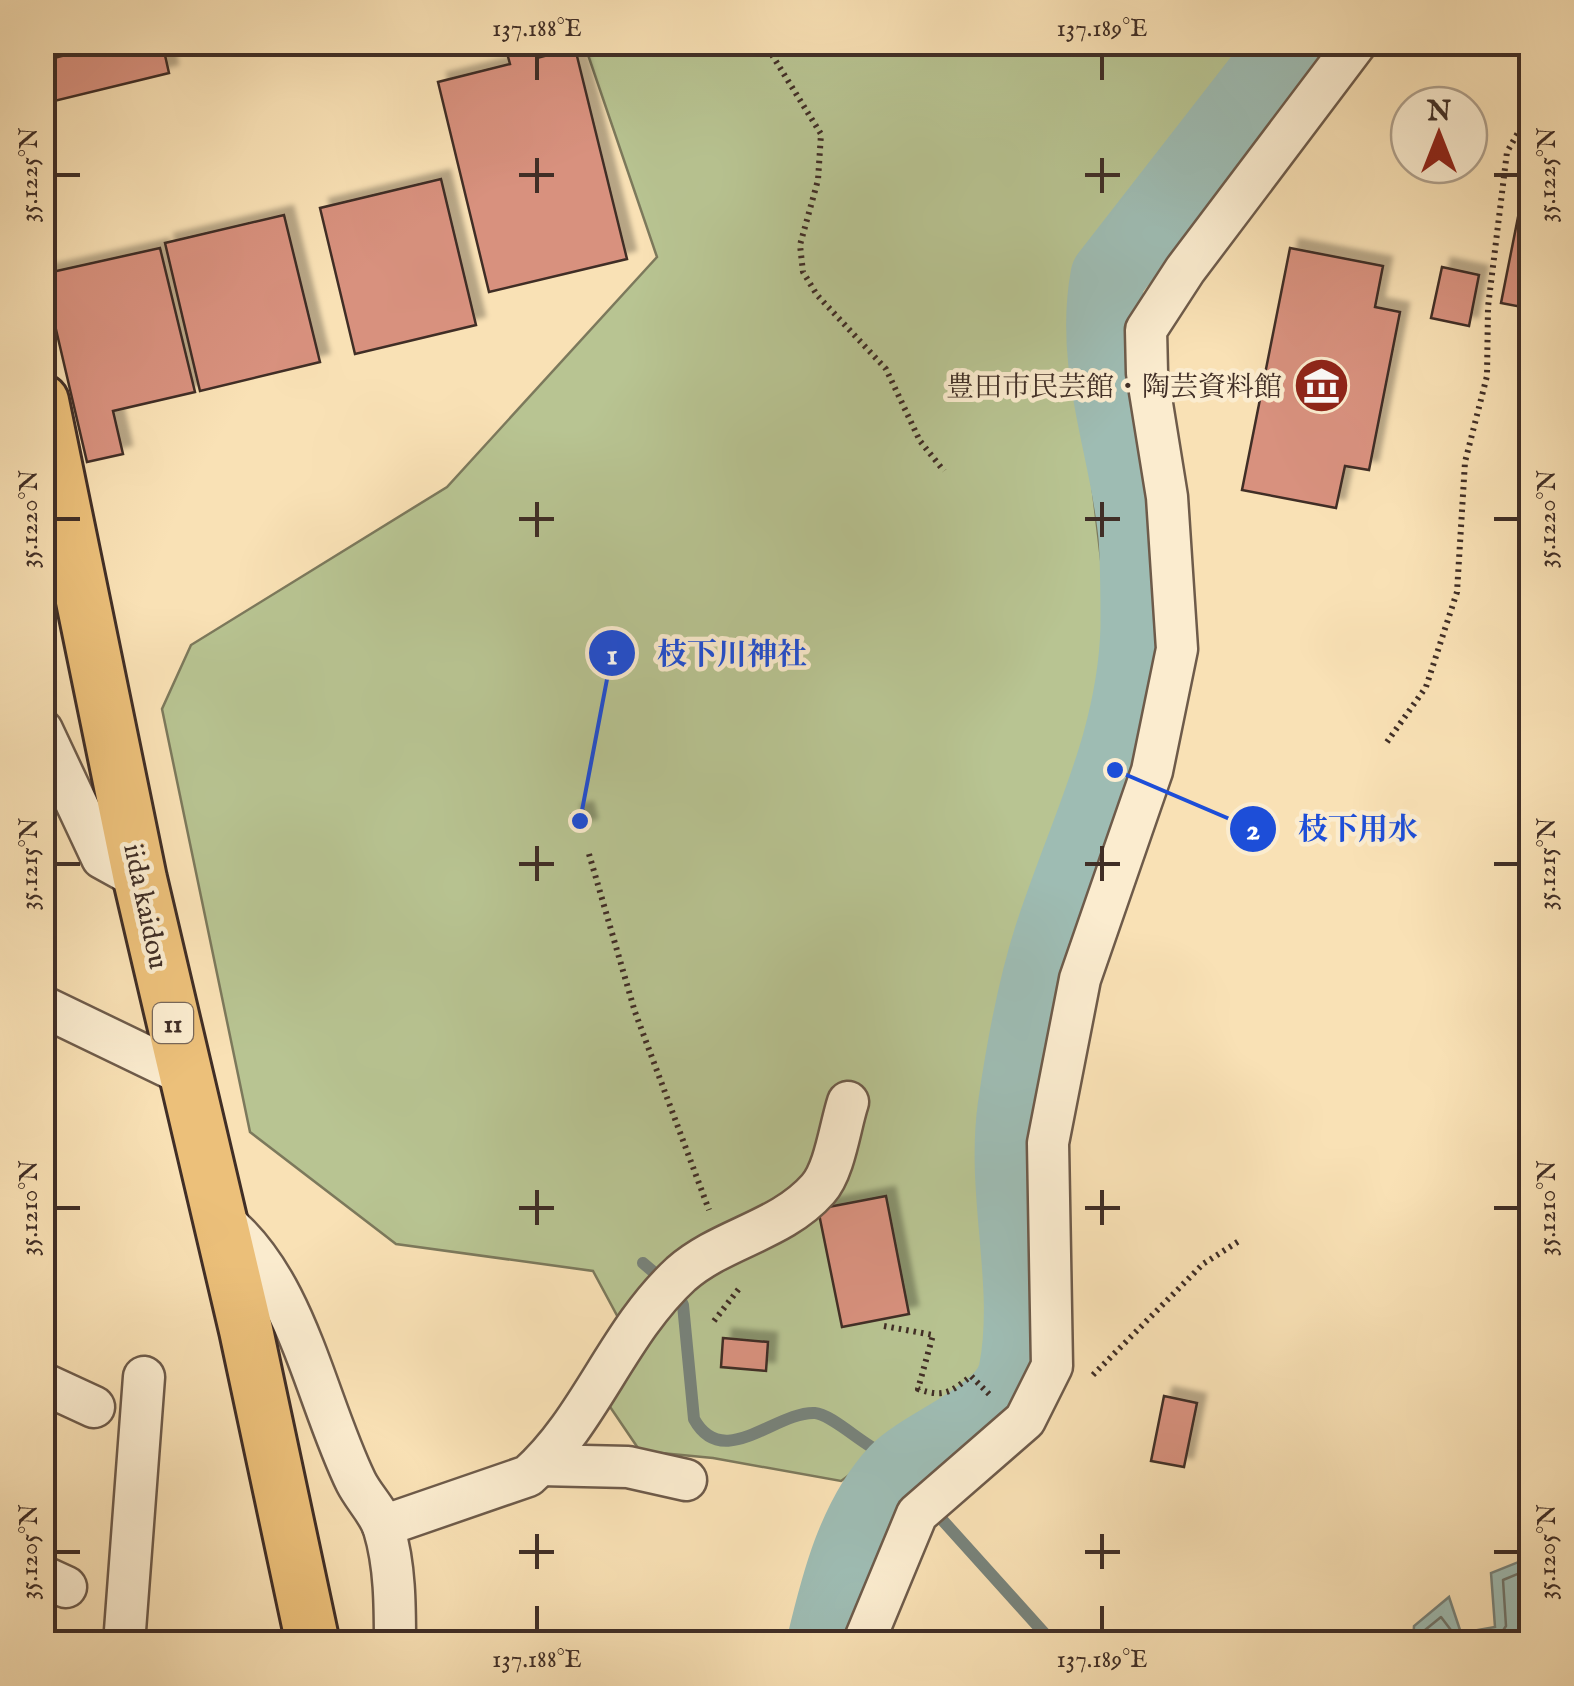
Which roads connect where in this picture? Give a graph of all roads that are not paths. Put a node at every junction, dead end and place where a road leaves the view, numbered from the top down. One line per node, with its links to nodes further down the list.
1 (1357, 42): 18 (street)
2 (42, 401): 4 (main road, iida kaidou / 11)
3 (42, 730): 4 (street)
4 (140, 880): 6 (main road, iida kaidou / 11)
5 (42, 1006): 6 (street)
6 (186, 1075): 8 (main road, iida kaidou / 11)
7 (848, 1102): 12 (street)
8 (220, 1219): 14 (street); 16 (main road, iida kaidou / 11)
9 (144, 1377): 15 (street)
10 (42, 1383): 11 (street)
11 (94, 1407)
12 (540, 1465): 13 (street); 14 (street)
13 (686, 1480)
14 (384, 1526): 17 (street)
15 (124, 1644)
16 (313, 1644)
17 (395, 1644)
18 (863, 1644)

